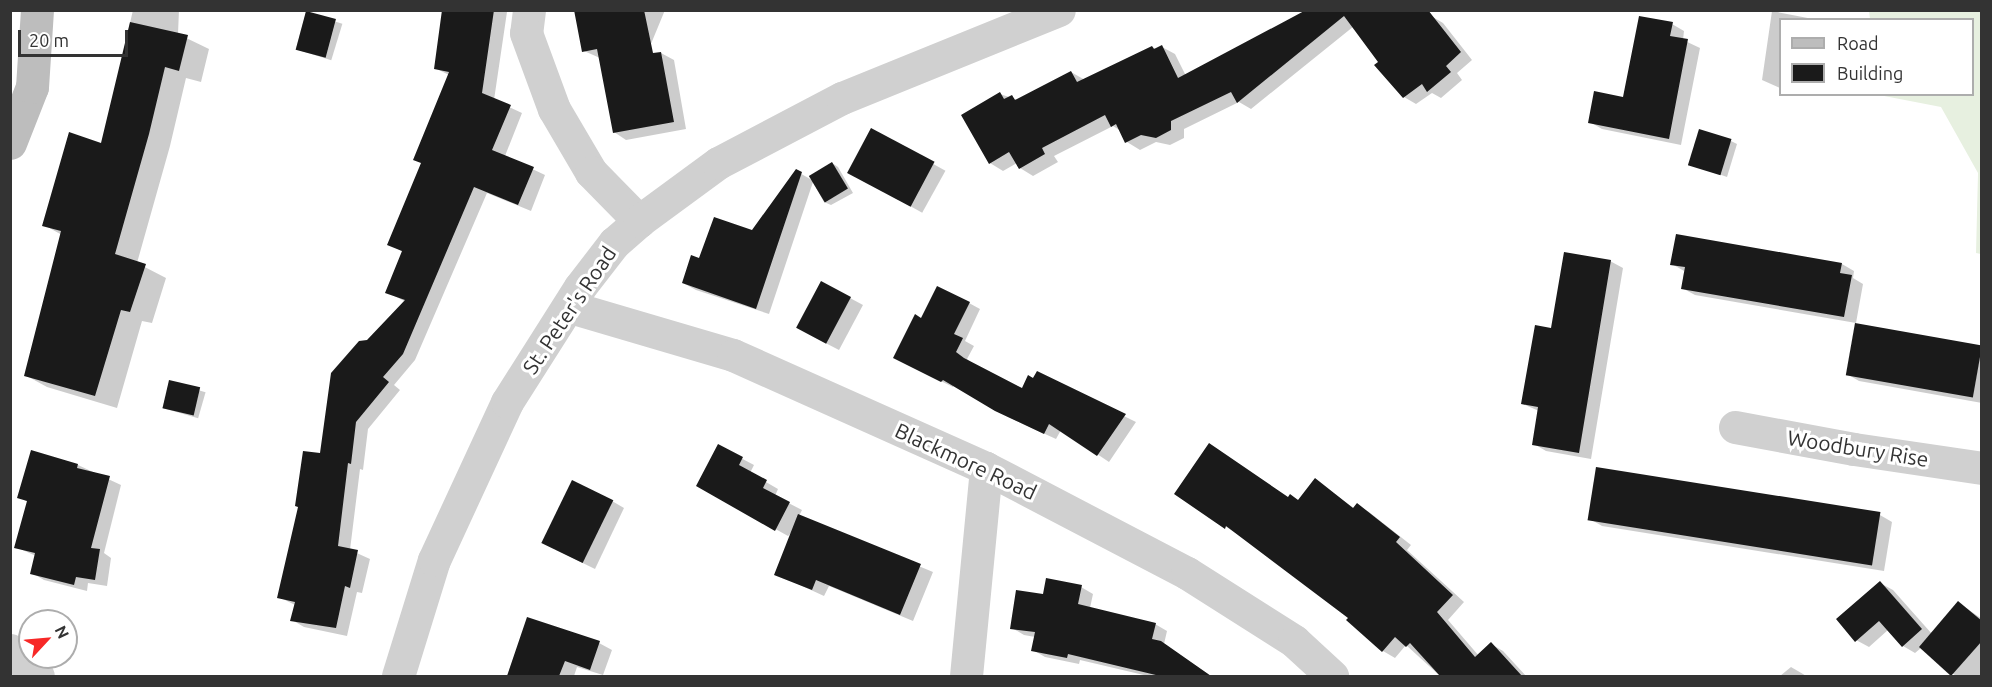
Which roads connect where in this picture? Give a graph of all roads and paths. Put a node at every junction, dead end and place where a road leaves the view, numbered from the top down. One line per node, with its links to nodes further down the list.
1 (38, 10): 4 (main road)
2 (529, 10): 5 (street)
3 (1059, 10): 5 (street, St. Peter's Road)
4 (10, 143)
5 (639, 221): 6 (street, St. Peter's Road)
6 (570, 307): 8 (street, Blackmore Road); 12 (street, St. Peter's Road)
7 (1735, 427): 9 (street, Woodbury Rise)
8 (986, 468): 13 (street); 14 (street, Blackmore Road)
9 (1982, 468)
10 (10, 650): 11 (street)
11 (38, 676)
12 (398, 676)
13 (966, 676)
14 (1332, 676)

